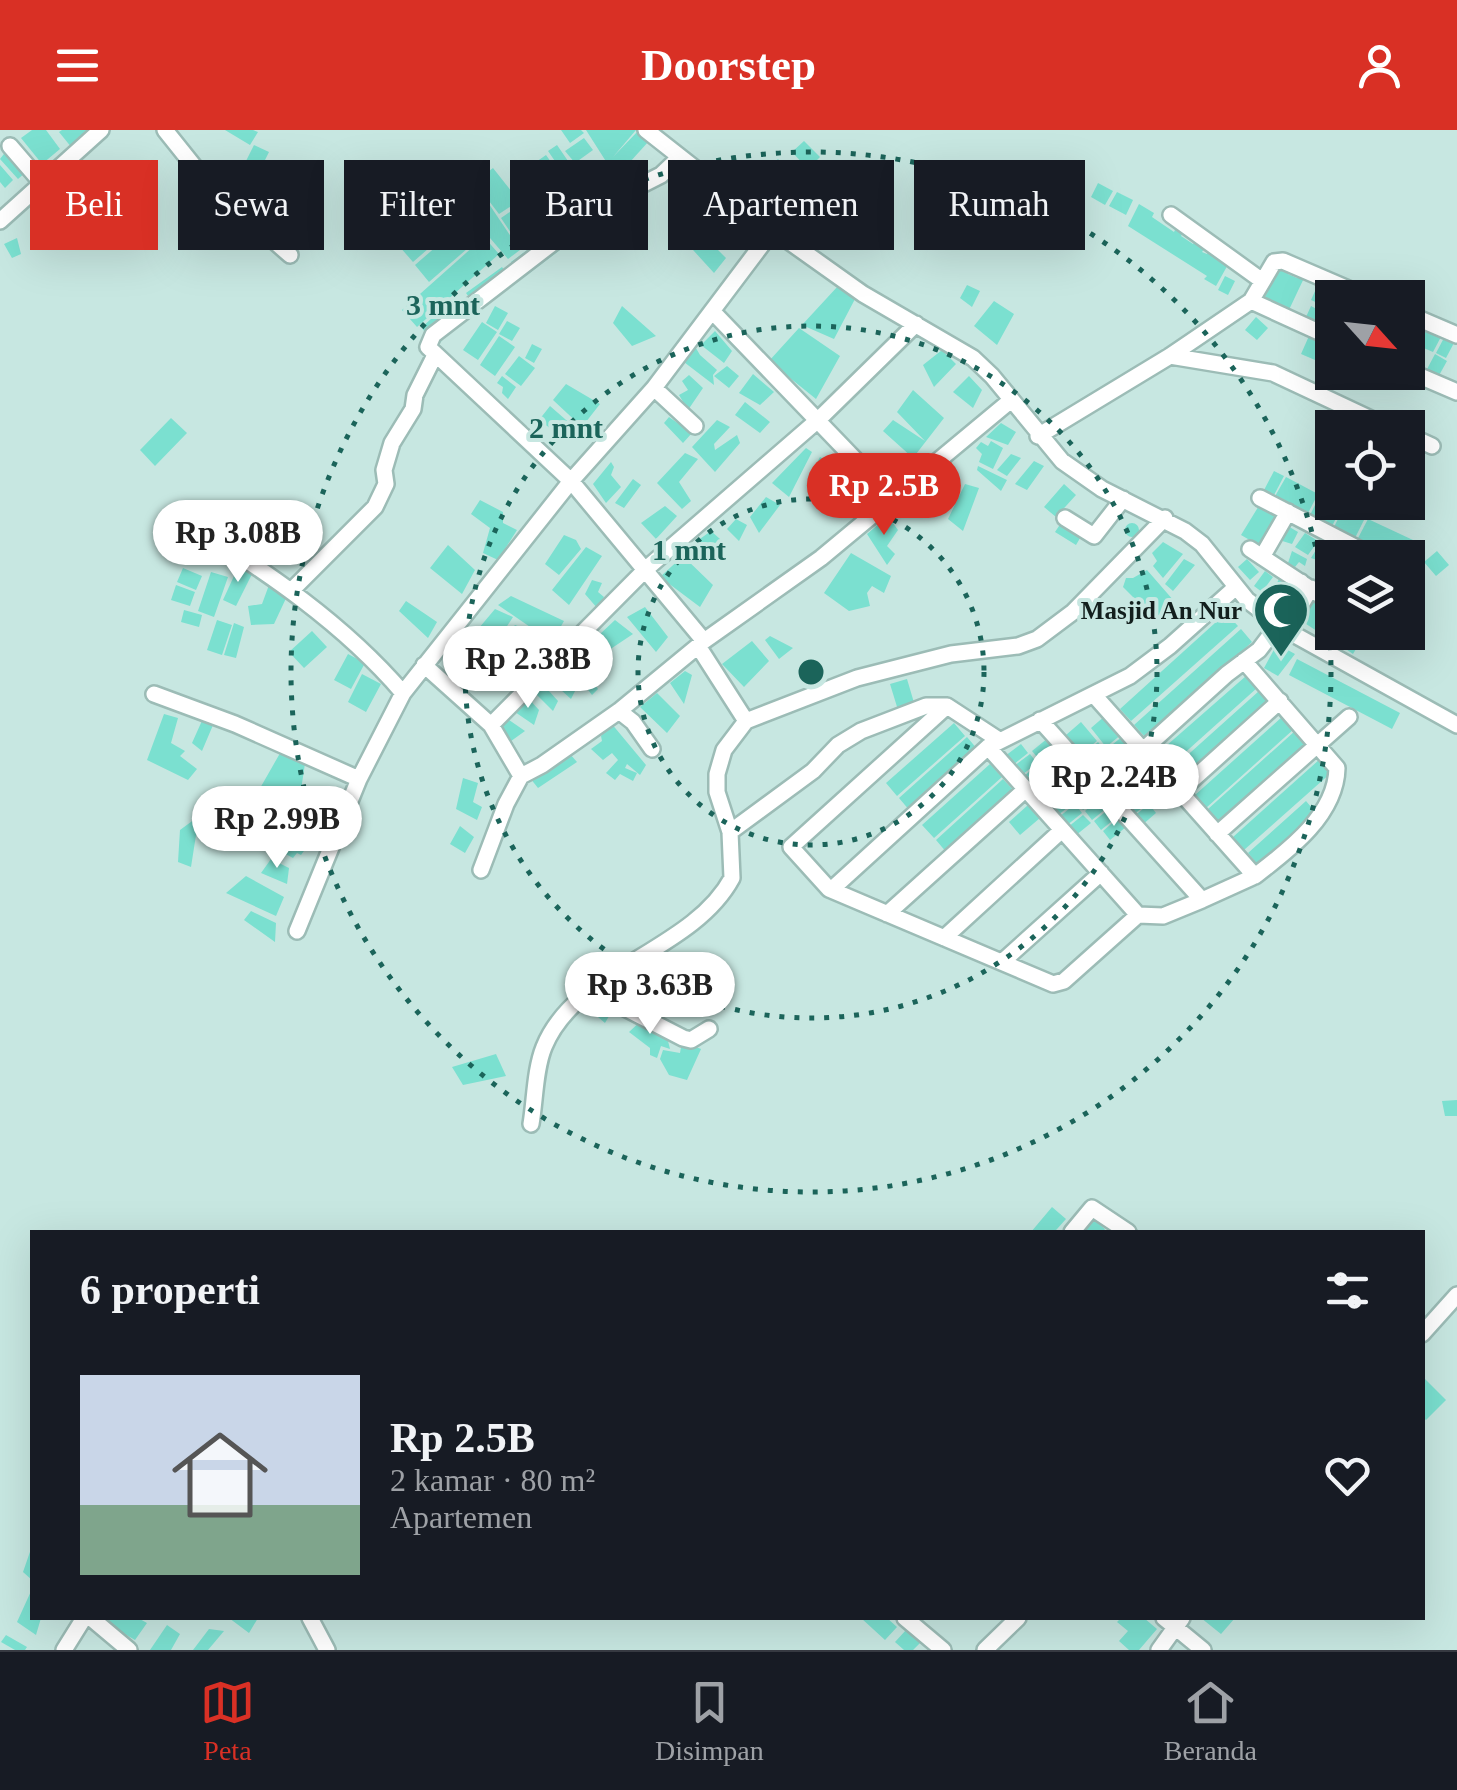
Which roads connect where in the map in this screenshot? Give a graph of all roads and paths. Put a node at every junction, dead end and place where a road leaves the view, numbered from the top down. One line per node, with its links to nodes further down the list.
1 (101, 130): 6 (street)
2 (165, 130): 14 (street)
3 (646, 130): 5 (street)
4 (10, 146): 8 (street)
5 (680, 157): 7 (street); 23 (street)
6 (66, 160)
7 (684, 160)
8 (30, 170)
9 (30, 192): 11 (street)
10 (1171, 215): 15 (street)
11 (0, 221)
12 (758, 250): 18 (street)
13 (801, 250): 20 (street)
14 (290, 255)
15 (1260, 280): 16 (street); 17 (street)
16 (1325, 280)
17 (1251, 301): 21 (street); 24 (street)
18 (712, 311): 26 (street); 30 (street)
19 (1425, 321): 22 (street)
20 (916, 324): 28 (street); 30 (street)
21 (1315, 330)
22 (1457, 334)
23 (435, 356): 35 (street); 47 (street)
24 (1170, 356): 29 (street); 32 (street)
25 (1425, 378): 27 (street)
26 (654, 388): 31 (street); 35 (street)
27 (1457, 392)
28 (1010, 401): 32 (street); 37 (street)
29 (1352, 410)
30 (818, 420): 37 (street); 44 (street)
31 (695, 426)
32 (1038, 436): 38 (street)
33 (1425, 443): 34 (street)
34 (1432, 446)
35 (571, 481): 44 (street); 52 (street)
36 (1260, 498): 39 (street)
37 (893, 499): 50 (street)
38 (1123, 499): 40 (street); 41 (street)
39 (1288, 512): 43 (street); 45 (street)
40 (1065, 518)
41 (1165, 518): 46 (street); 60 (street)
42 (189, 523): 47 (street)
43 (1342, 540)
44 (646, 568): 50 (street); 62 (street)
45 (1306, 585): 48 (street); 49 (street)
46 (1236, 587): 49 (street); 55 (street)
47 (292, 591): 53 (street)
48 (1315, 591)
49 (1280, 626): 51 (street); 63 (street)
50 (701, 644): 58 (street); 60 (street)
51 (1244, 661): 56 (street); 67 (street)
52 (424, 666): 53 (street); 62 (street)
53 (403, 693): 69 (street)
54 (154, 694): 69 (street)
55 (1094, 694): 61 (street); 67 (street)
56 (1280, 702): 65 (street); 71 (street)
57 (947, 706): 64 (street); 73 (street); 78 (street)
58 (619, 711): 66 (street); 68 (street)
59 (1349, 716): 65 (street)
60 (746, 720): 73 (street)
61 (1040, 720): 64 (street); 79 (street)
62 (491, 725): 68 (street)
63 (1457, 725)
64 (994, 743): 70 (street); 78 (street)
65 (1318, 744): 74 (street); 77 (street)
66 (652, 749)
67 (1143, 750): 71 (street)
68 (521, 776): 75 (street)
69 (358, 779): 82 (street)
70 (1026, 789): 72 (street); 80 (street)
71 (1180, 791): 74 (street)
72 (1062, 830): 76 (street); 83 (street)
73 (730, 832): 85 (street)
74 (1218, 834): 77 (street)
75 (481, 870)
76 (1101, 873): 81 (street); 84 (street)
77 (1254, 876): 79 (street)
78 (831, 890): 80 (street)
79 (1202, 900): 81 (street)
80 (886, 914): 83 (street)
81 (1138, 916): 84 (street)
82 (297, 930)
83 (944, 938): 84 (street)
84 (1002, 962)
85 (592, 991): 86 (street); 87 (street)
86 (709, 1029)
87 (532, 1124)
88 (1074, 1230): 89 (street)
89 (1125, 1230)
90 (1457, 1295): 91 (street)
91 (1425, 1331)
92 (83, 1620): 98 (street)
93 (94, 1620): 99 (street)
94 (311, 1620): 100 (street)
95 (907, 1620): 101 (street)
96 (1016, 1620): 102 (street)
97 (1173, 1620): 103 (street); 104 (street)
98 (64, 1650)
99 (128, 1650)
100 (327, 1650)
101 (943, 1650)
102 (986, 1650)
103 (1159, 1650)
104 (1203, 1650)

